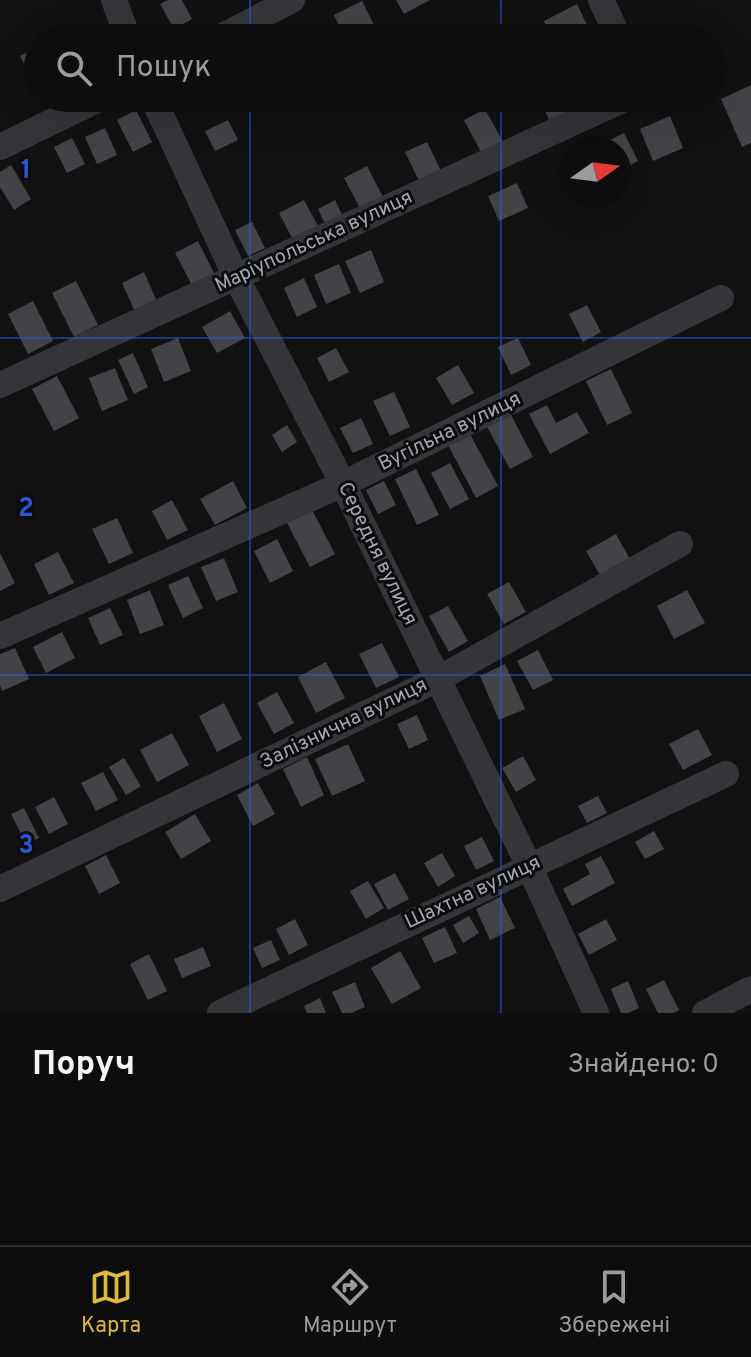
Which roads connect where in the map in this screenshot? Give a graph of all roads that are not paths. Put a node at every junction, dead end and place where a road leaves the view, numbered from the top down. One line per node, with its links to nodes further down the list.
1 (114, 0): 4 (street)
2 (292, 0): 5 (street)
3 (601, 0): 6 (street)
4 (123, 24)
5 (246, 24)
6 (612, 24)
7 (72, 112): 10 (street)
8 (159, 112): 11 (street, Середня вулиця)
9 (596, 112): 11 (street, Маріупольська вулиця)
10 (0, 147)
11 (236, 277): 13 (street, Маріупольська вулиця); 14 (street, Середня вулиця)
12 (721, 298): 14 (street, Вугільна вулиця)
13 (0, 385)
14 (343, 484): 16 (street, Вугільна вулиця); 17 (street, Середня вулиця)
15 (680, 544): 17 (street, Залізнична вулиця)
16 (0, 636)
17 (438, 679): 19 (street, Середня вулиця); 20 (street, Залізнична вулиця)
18 (726, 774): 19 (street, Шахтна вулиця)
19 (529, 866): 22 (street, Шахтна вулиця); 23 (street, Середня вулиця)
20 (0, 889)
21 (751, 989): 24 (street)
22 (220, 1013)
23 (596, 1013)
24 (705, 1013)

